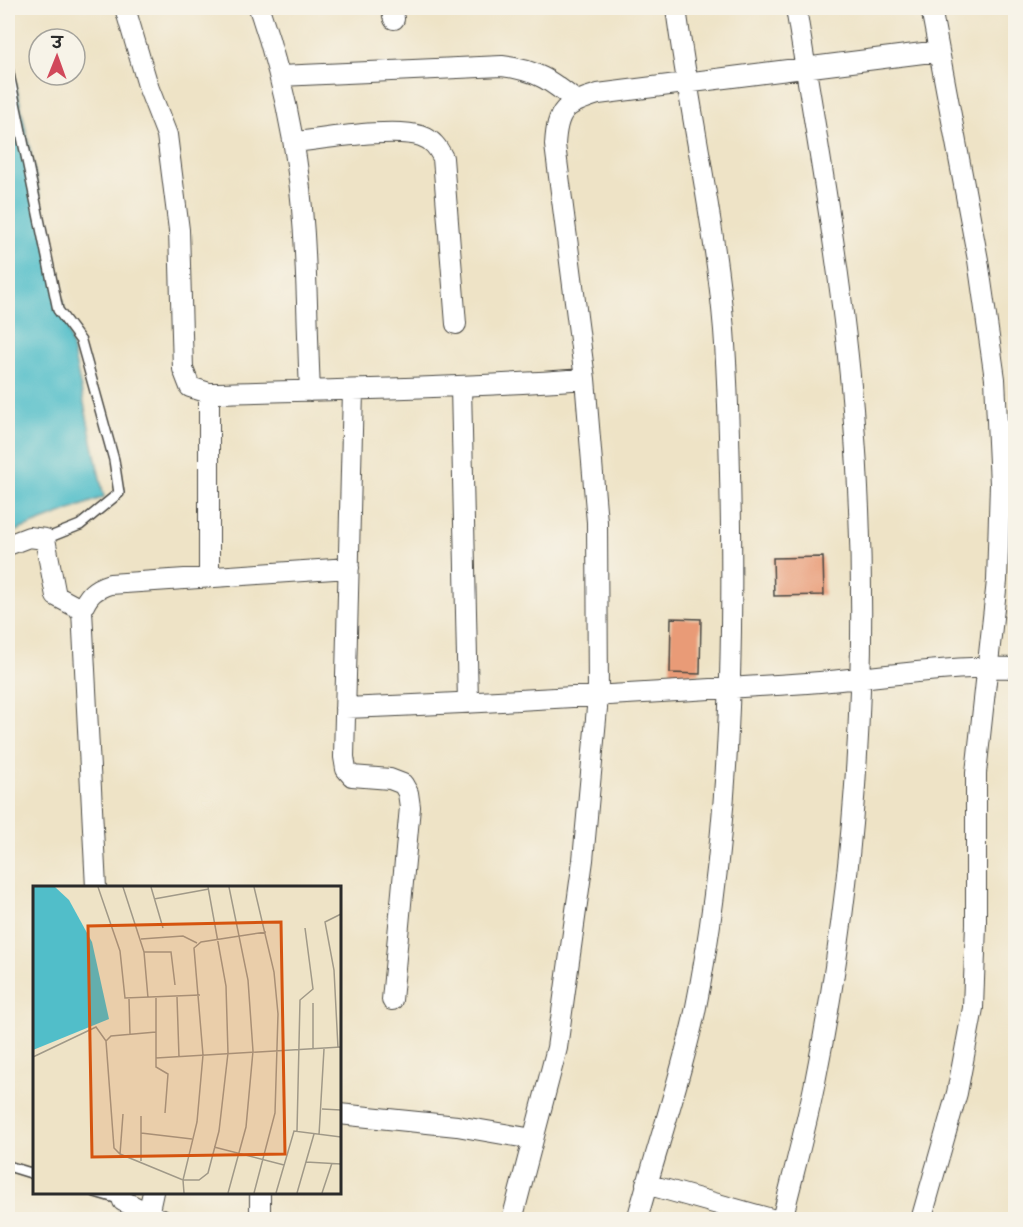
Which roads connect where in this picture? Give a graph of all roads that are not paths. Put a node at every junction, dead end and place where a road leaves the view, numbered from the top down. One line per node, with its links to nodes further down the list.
1 (125, 8): 18 (street)
2 (260, 8): 9 (street)
3 (676, 8): 10 (street)
4 (796, 8): 8 (street)
5 (931, 8): 6 (street)
6 (939, 51): 8 (street); 24 (street)
7 (8, 69): 19 (lane)
8 (806, 69): 10 (street); 26 (street)
9 (280, 76): 11 (street); 12 (street)
10 (686, 83): 11 (street); 27 (street)
11 (576, 101): 14 (street)
12 (294, 142): 13 (street); 17 (street)
13 (456, 324)
14 (585, 379): 15 (street); 28 (street)
15 (462, 387): 16 (street); 29 (street)
16 (353, 390): 17 (street); 21 (street)
17 (310, 391): 18 (street)
18 (209, 393): 22 (street)
19 (45, 539): 20 (street); 23 (street)
20 (8, 545)
21 (349, 568): 22 (street); 30 (street)
22 (209, 577): 23 (street)
23 (82, 610): 31 (street)
24 (988, 667): 25 (street); 26 (street); 48 (street)
25 (1016, 668)
26 (860, 680): 27 (street); 47 (street)
27 (731, 688): 28 (street); 37 (street)
28 (598, 697): 29 (street); 34 (street)
29 (468, 703): 30 (street)
30 (345, 708): 32 (street)
31 (96, 886)
32 (392, 1000)
33 (340, 1114): 34 (street)
34 (533, 1139): 44 (street)
35 (8, 1166): 36 (lane)
36 (33, 1174)
37 (646, 1184): 45 (street); 46 (street)
38 (105, 1194): 41 (lane)
39 (153, 1194): 42 (street)
40 (260, 1194): 43 (street)
41 (121, 1197): 42 (street)
42 (155, 1217)
43 (260, 1220)
44 (512, 1220)
45 (637, 1220)
46 (775, 1220)
47 (782, 1220)
48 (921, 1220)

